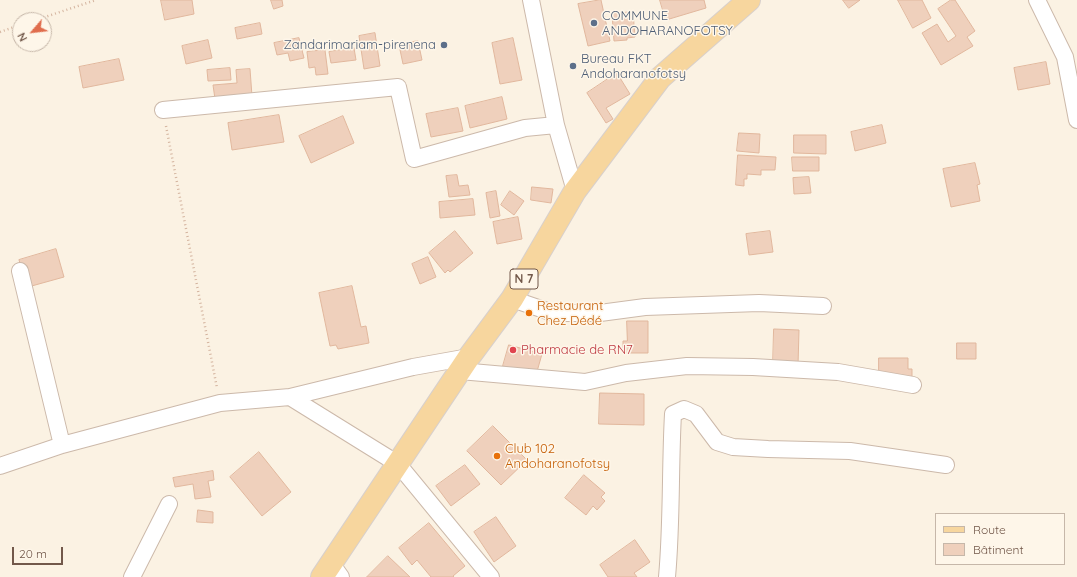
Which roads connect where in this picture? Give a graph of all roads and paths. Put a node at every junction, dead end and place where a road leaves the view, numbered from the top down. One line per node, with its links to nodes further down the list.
1 (96, 0): 5 (path)
2 (531, 0): 10 (street)
3 (749, 0): 11 (main road, N 7)
4 (1037, 0): 9 (street)
5 (52, 15)
6 (12, 28): 7 (path)
7 (0, 32)
8 (163, 110): 10 (street); 18 (path)
9 (1077, 120)
10 (556, 125): 11 (street)
11 (575, 191): 13 (main road, N 7)
12 (20, 271): 19 (street)
13 (512, 299): 14 (street); 15 (main road, N 7)
14 (823, 306)
15 (464, 364): 16 (street); 17 (street); 20 (main road, N 7)
16 (913, 385)
17 (290, 397): 18 (street); 20 (street)
18 (220, 403): 19 (street)
19 (62, 445): 22 (street)
20 (398, 464): 24 (main road, N 7); 26 (street)
21 (946, 465): 27 (street)
22 (0, 466)
23 (169, 504): 25 (street)
24 (331, 572)
25 (132, 577)
26 (491, 577)
27 (667, 577)

